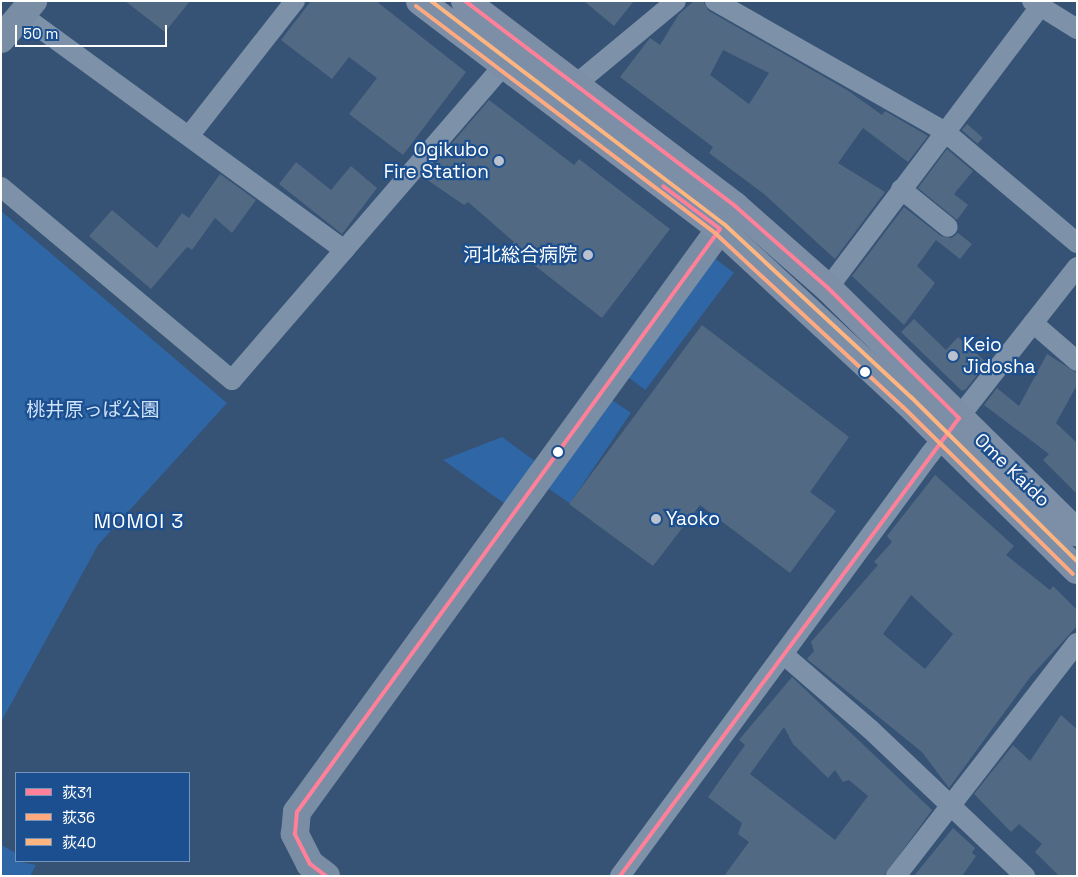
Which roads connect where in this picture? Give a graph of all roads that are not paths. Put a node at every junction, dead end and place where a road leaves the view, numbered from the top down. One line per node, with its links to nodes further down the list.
1 (295, 1): 13 (street)
2 (420, 1): 10 (main road, Ome Kaido)
3 (465, 1): 11 (main road, Ome Kaido)
4 (676, 1): 11 (street)
5 (715, 1): 12 (street)
6 (1034, 3): 8 (street); 12 (street)
7 (28, 8): 9 (street); 13 (street)
8 (1077, 29)
9 (1, 39)
10 (504, 66): 17 (main road, Ome Kaido); 19 (street)
11 (575, 85): 21 (main road, Ome Kaido)
12 (944, 131): 15 (street); 18 (street)
13 (189, 136): 19 (street)
14 (1, 187): 19 (street)
15 (900, 189): 16 (street); 21 (street)
16 (948, 227)
17 (720, 229): 24 (main road, Ome Kaido); 30 (street)
18 (1077, 243)
19 (344, 250)
20 (1077, 267): 22 (street)
21 (828, 288): 24 (main road, Ome Kaido)
22 (1033, 323): 23 (street); 24 (street)
23 (1077, 361)
24 (951, 428): 25 (main road, Ome Kaido); 26 (main road, Ome Kaido); 28 (street)
25 (1077, 533)
26 (1077, 570)
27 (1077, 643): 29 (street)
28 (783, 654): 29 (street); 31 (street)
29 (951, 805): 32 (street); 33 (street)
30 (326, 876)
31 (620, 876)
32 (896, 876)
33 (1025, 876)

